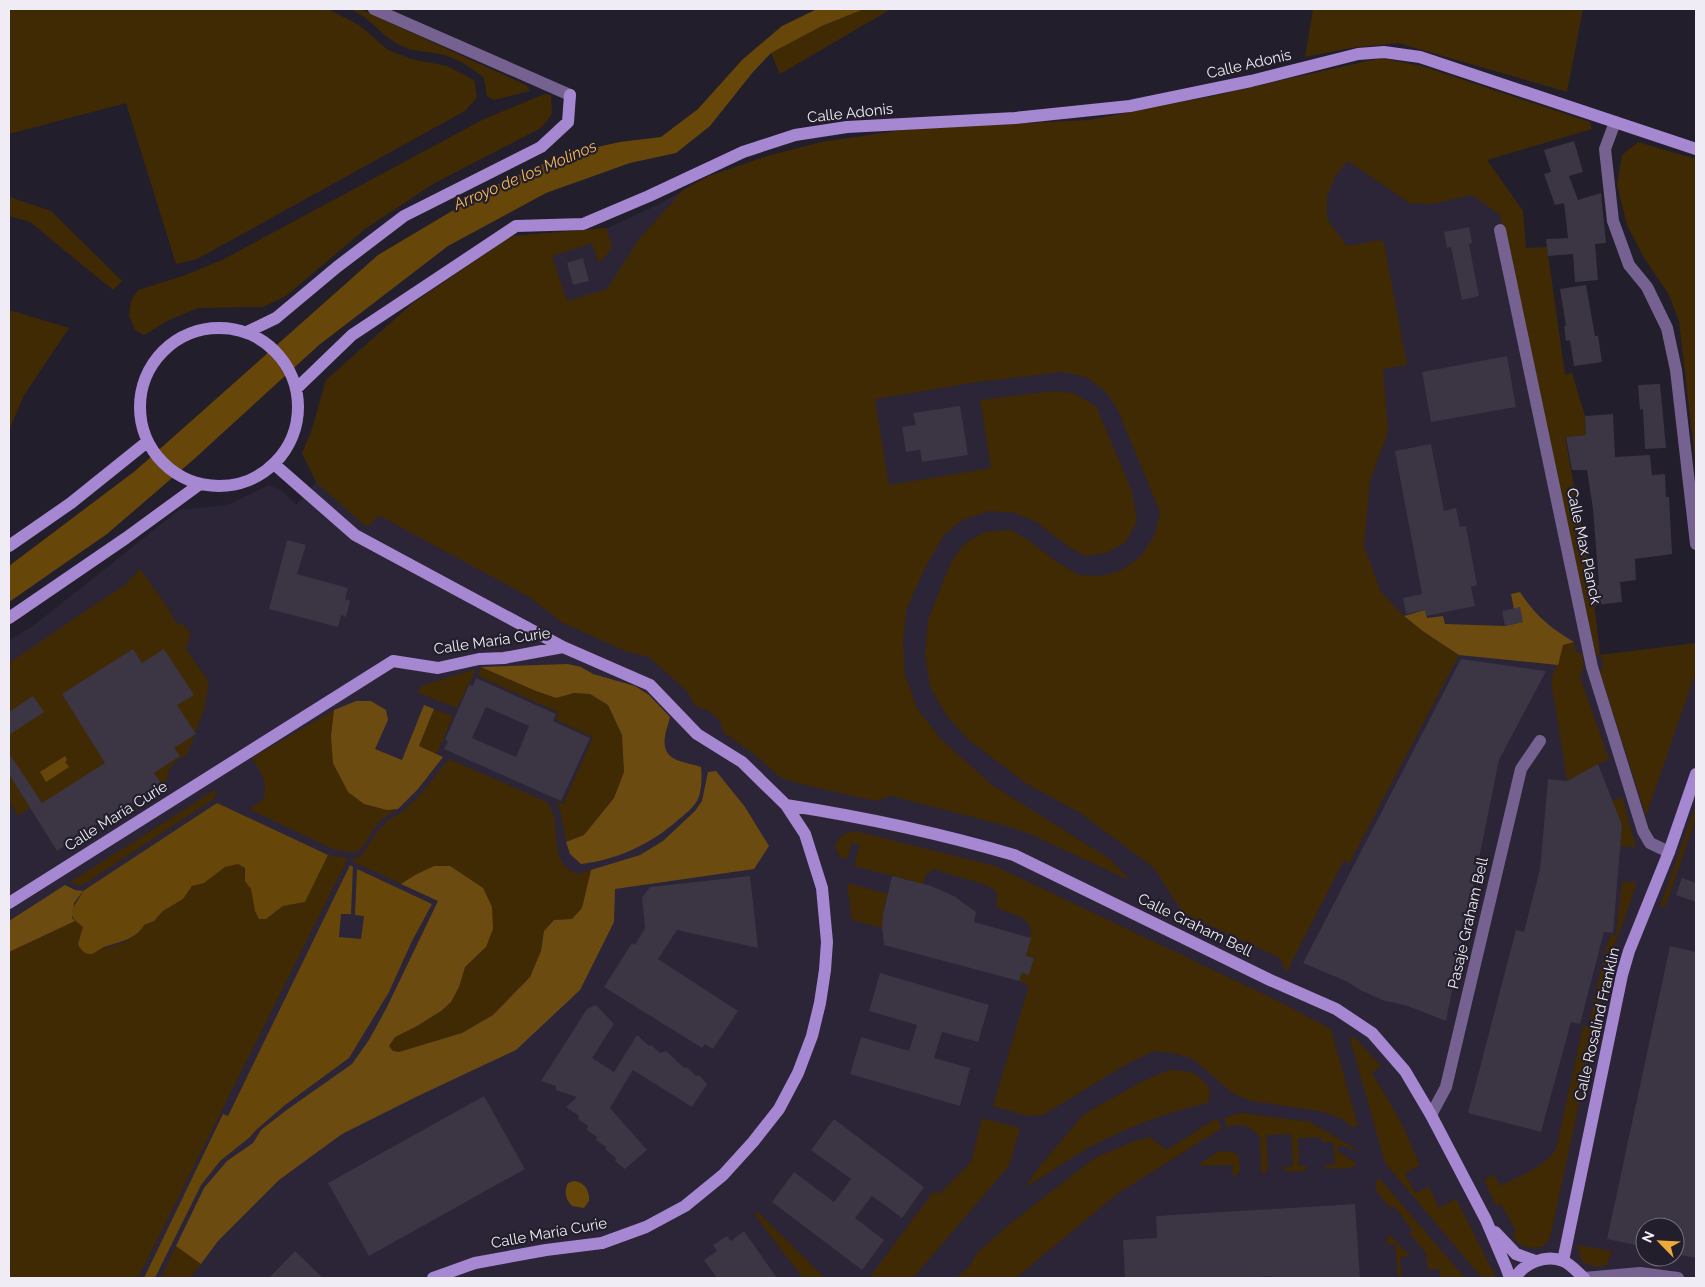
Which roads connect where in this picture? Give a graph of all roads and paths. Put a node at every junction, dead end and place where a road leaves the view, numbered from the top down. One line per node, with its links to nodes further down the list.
1 (374, 9): 5 (street)
2 (1615, 122): 3 (street, Calle Adonis); 6 (street, Calle Adonis); 10 (street)
3 (1696, 149)
4 (1500, 230): 17 (street, Calle Max Planck)
5 (247, 332): 6 (street); 7 (street)
6 (296, 389): 8 (street)
7 (147, 442): 9 (street); 11 (street)
8 (274, 464): 9 (street); 13 (street)
9 (200, 484): 12 (street)
10 (1696, 544)
11 (9, 546)
12 (9, 618)
13 (563, 647): 16 (street, Calle María Curie); 18 (street, Calle María Curie)
14 (1540, 741): 19 (street, Pasaje Graham Bell)
15 (1696, 774): 17 (street, Calle Rosalind Franklin)
16 (786, 805): 19 (street, Calle Graham Bell); 23 (street, Calle María Curie)
17 (1669, 852): 22 (street, Calle Rosalind Franklin)
18 (9, 903)
19 (1431, 1114): 20 (street, Calle Graham Bell)
20 (1486, 1220): 21 (street, Calle Graham Bell); 24 (street, Calle Graham Bell)
21 (1535, 1261): 22 (street); 25 (street)
22 (1563, 1261): 26 (street)
23 (433, 1278)
24 (1510, 1278)
25 (1515, 1278)
26 (1584, 1278): 27 (street)
27 (1678, 1278)

